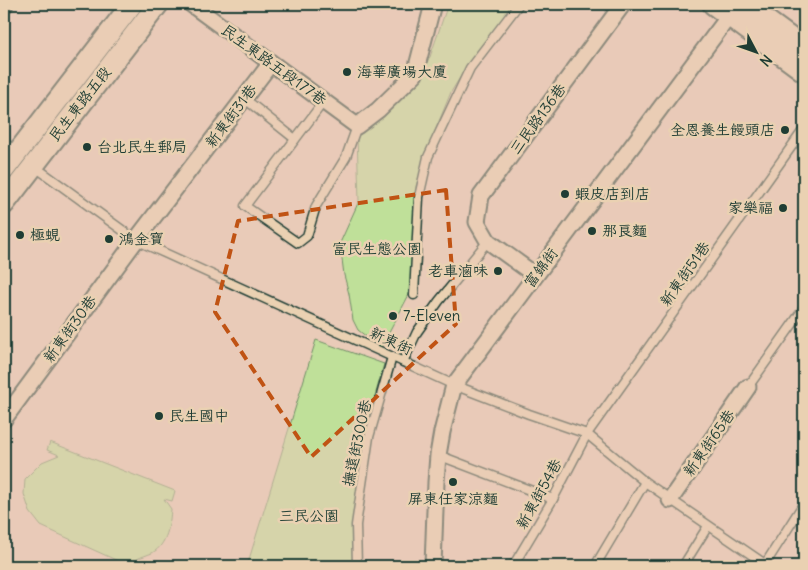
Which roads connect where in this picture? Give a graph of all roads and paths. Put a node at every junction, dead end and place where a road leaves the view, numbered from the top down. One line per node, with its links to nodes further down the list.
1 (132, 4): 16 (street, 民生東路五段)
2 (158, 4): 16 (street, 民生東路五段)
3 (191, 4): 9 (street, 民生東路五段177巷)
4 (433, 4): 13 (street)
5 (519, 4): 22 (lane)
6 (623, 4): 20 (street, 三民路136巷)
7 (731, 7): 8 (street); 10 (street); 21 (street, 富錦街)
8 (804, 48)
9 (271, 62): 11 (street, 新東街31巷); 12 (street, 民生東路五段177巷)
10 (804, 71)
11 (245, 99): 15 (lane); 19 (street, 新東街31巷)
12 (324, 101): 13 (street, 民生東路五段177巷); 15 (lane)
13 (357, 126): 15 (lane)
14 (804, 129): 29 (lane, 新東街51巷)
15 (295, 139)
16 (21, 156): 17 (street, 民生東路五段); 18 (street, 民生東路五段); 19 (lane, 新東街)
17 (4, 170)
18 (4, 204)
19 (136, 240): 24 (lane, 新東街); 28 (street, 新東街30巷)
20 (488, 241): 21 (street); 25 (lane)
21 (535, 275): 26 (street, 富錦街)
22 (414, 295)
23 (804, 308): 27 (lane)
24 (392, 357): 25 (lane, 新東街); 37 (lane, 撫遠街300巷)
25 (404, 362): 26 (lane, 新東街)
26 (454, 385): 29 (lane, 新東街); 30 (street, 富錦街)
27 (748, 387): 33 (street, 新東街65巷)
28 (4, 419)
29 (587, 434): 31 (lane, 新東街); 32 (lane, 新東街54巷)
30 (438, 455): 32 (lane); 38 (street, 富錦街)
31 (646, 482): 33 (lane, 新東街); 40 (lane)
32 (552, 499): 39 (lane, 新東街54巷)
33 (670, 500): 35 (lane, 新東街)
34 (804, 503): 36 (lane)
35 (708, 526): 36 (lane, 新東街); 41 (lane)
36 (764, 565)
37 (357, 566)
38 (434, 566)
39 (513, 566)
40 (595, 566)
41 (683, 566)

